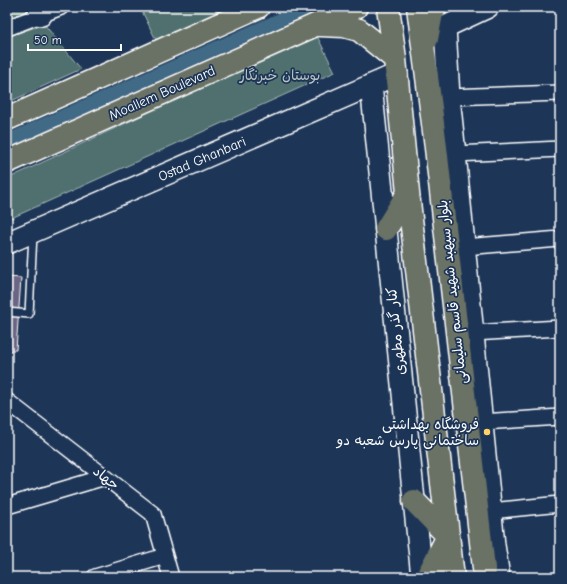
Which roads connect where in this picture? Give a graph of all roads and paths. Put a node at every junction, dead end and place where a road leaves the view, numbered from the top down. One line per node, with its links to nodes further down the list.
1 (61, 7): 8 (street)
2 (258, 7): 16 (main road)
3 (355, 7): 9 (main road, Moallem Boulevard)
4 (388, 7): 12 (main road)
5 (418, 7): 11 (main road, بلوار سپهبد شهید قاسم سلیمانی)
6 (435, 7): 11 (main road)
7 (488, 7): 15 (street)
8 (40, 11): 10 (street)
9 (317, 25): 12 (main road); 19 (main road, Moallem Boulevard)
10 (7, 28)
11 (423, 54): 17 (main road, بلوار سپهبد شهید قاسم سلیمانی)
12 (396, 67): 13 (street, Ostad Ghanbari); 20 (main road)
13 (371, 85): 21 (street, کنار گذر مطهری); 22 (street, Ostad Ghanbari)
14 (560, 93): 15 (street)
15 (449, 97): 17 (street)
16 (7, 119)
17 (448, 143): 18 (street); 25 (street); 35 (main road, بلوار سپهبد شهید قاسم سلیمانی)
18 (560, 149)
19 (7, 162)
20 (408, 193): 21 (main road); 37 (main road)
21 (386, 229): 33 (street, کنار گذر مطهری)
22 (34, 232): 24 (street, Ostad Ghanbari); 26 (lane)
23 (560, 239): 25 (street)
24 (7, 244)
25 (464, 247): 28 (street)
26 (7, 312)
27 (560, 328): 28 (street)
28 (473, 333): 31 (street)
29 (10, 407): 32 (street, جهاد)
30 (560, 417): 31 (street)
31 (482, 422): 35 (street)
32 (105, 477): 36 (street); 39 (street, جهاد)
33 (414, 501): 37 (main road); 42 (street, کنار گذر مطهری)
34 (560, 504): 35 (street)
35 (483, 505): 38 (main road); 45 (main road, بلوار سپهبد شهید قاسم سلیمانی)
36 (7, 506)
37 (448, 536): 43 (main road); 44 (main road)
38 (494, 545): 46 (street)
39 (165, 556): 40 (street); 41 (street, جهاد)
40 (95, 577)
41 (171, 577)
42 (422, 577)
43 (427, 577)
44 (452, 577)
45 (485, 577)
46 (499, 577)

